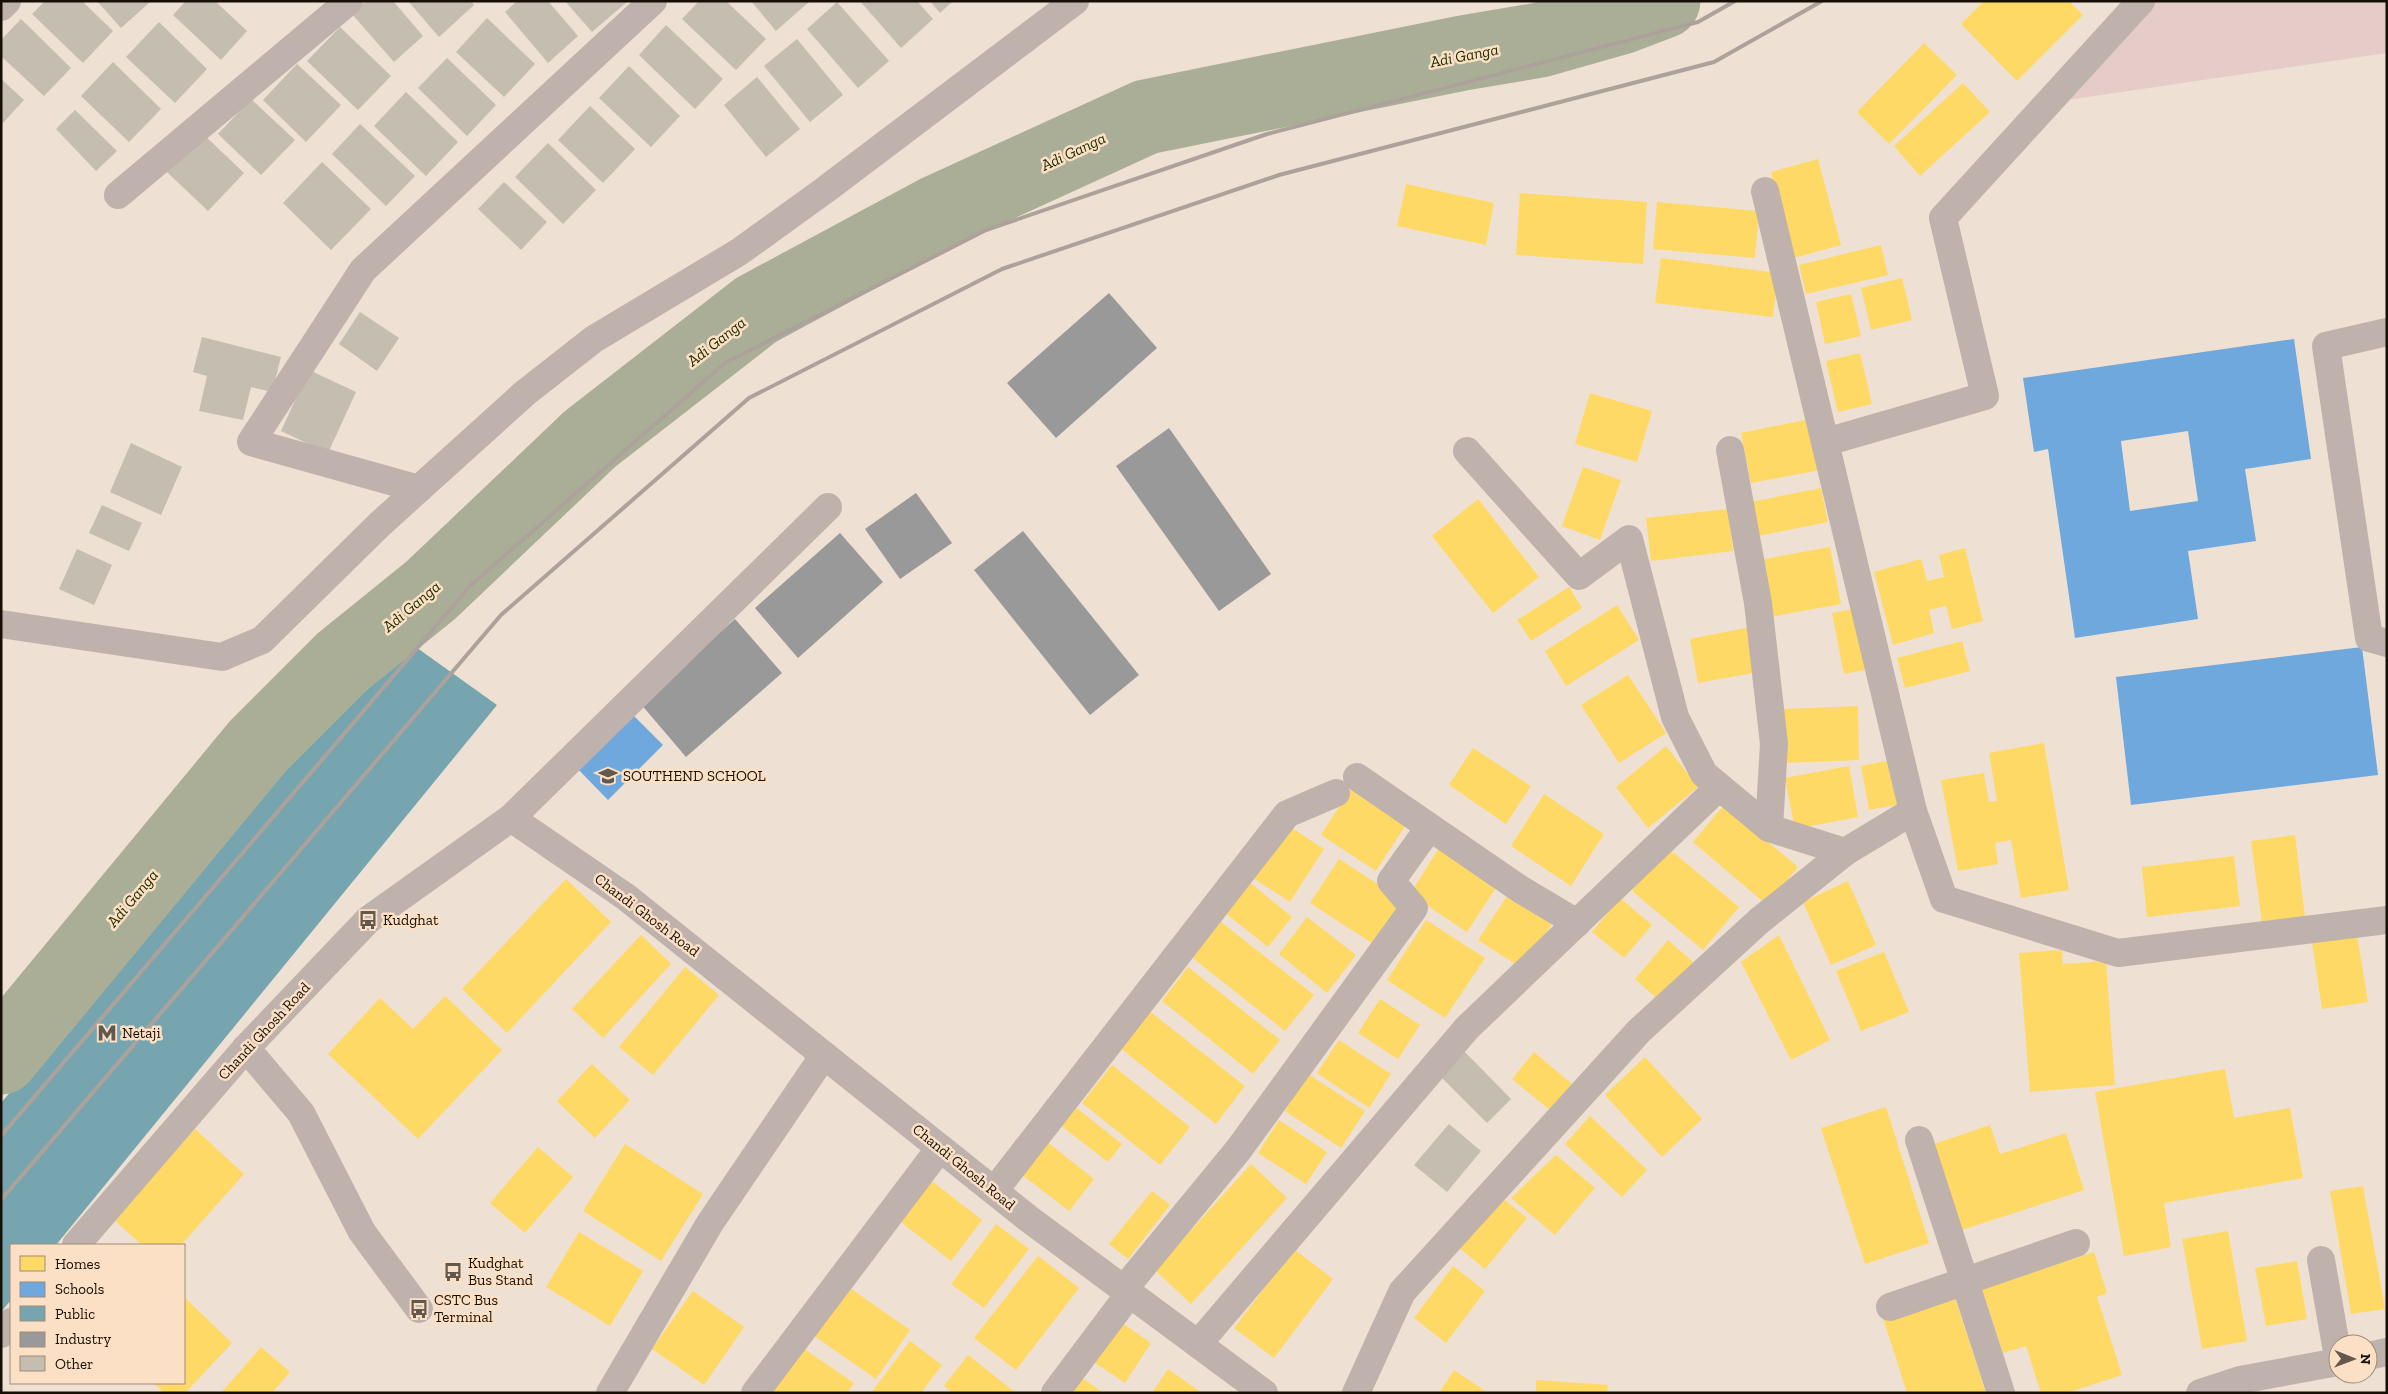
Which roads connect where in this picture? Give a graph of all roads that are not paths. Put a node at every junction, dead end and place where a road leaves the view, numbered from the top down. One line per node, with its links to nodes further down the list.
1 (7, 1): 6 (street)
2 (349, 1): 8 (street)
3 (654, 1): 13 (street)
4 (1075, 1): 13 (street)
5 (2141, 1): 10 (street)
6 (1, 6)
7 (1765, 192): 10 (street)
8 (118, 195)
9 (2387, 332): 16 (street)
10 (1826, 442): 18 (street)
11 (1730, 450): 21 (street)
12 (1467, 451): 17 (street)
13 (418, 489): 15 (street)
14 (828, 507): 19 (street)
15 (1, 624)
16 (2387, 643)
17 (1719, 787): 21 (street); 24 (street)
18 (1913, 811): 22 (street); 23 (street)
19 (511, 818): 25 (street, Chandi Ghosh Road); 26 (street, Chandi Ghosh Road)
20 (1428, 828): 24 (street); 29 (street); 34 (street)
21 (1769, 828): 22 (street)
22 (1845, 852): 47 (street)
23 (2387, 920)
24 (1577, 924): 40 (street)
25 (246, 1048): 31 (street, Chandi Ghosh Road); 36 (street)
26 (824, 1055): 28 (street, Chandi Ghosh Road); 43 (street)
27 (1919, 1140): 33 (street)
28 (940, 1148): 29 (street, Chandi Ghosh Road); 44 (street)
29 (994, 1191): 34 (street, Chandi Ghosh Road)
30 (2076, 1243): 33 (street)
31 (77, 1244)
32 (2321, 1260): 39 (street)
33 (1965, 1281): 35 (street); 48 (street)
34 (1127, 1291): 40 (street, Chandi Ghosh Road); 45 (street)
35 (1890, 1307)
36 (419, 1309)
37 (10, 1323): 38 (street)
38 (1, 1334)
39 (2334, 1334)
40 (1198, 1344): 46 (street, Chandi Ghosh Road)
41 (2328, 1364): 42 (street)
42 (2241, 1386): 49 (street)
43 (610, 1393)
44 (755, 1393)
45 (1055, 1393)
46 (1264, 1393)
47 (1356, 1393)
48 (2002, 1393)
49 (2200, 1393)

